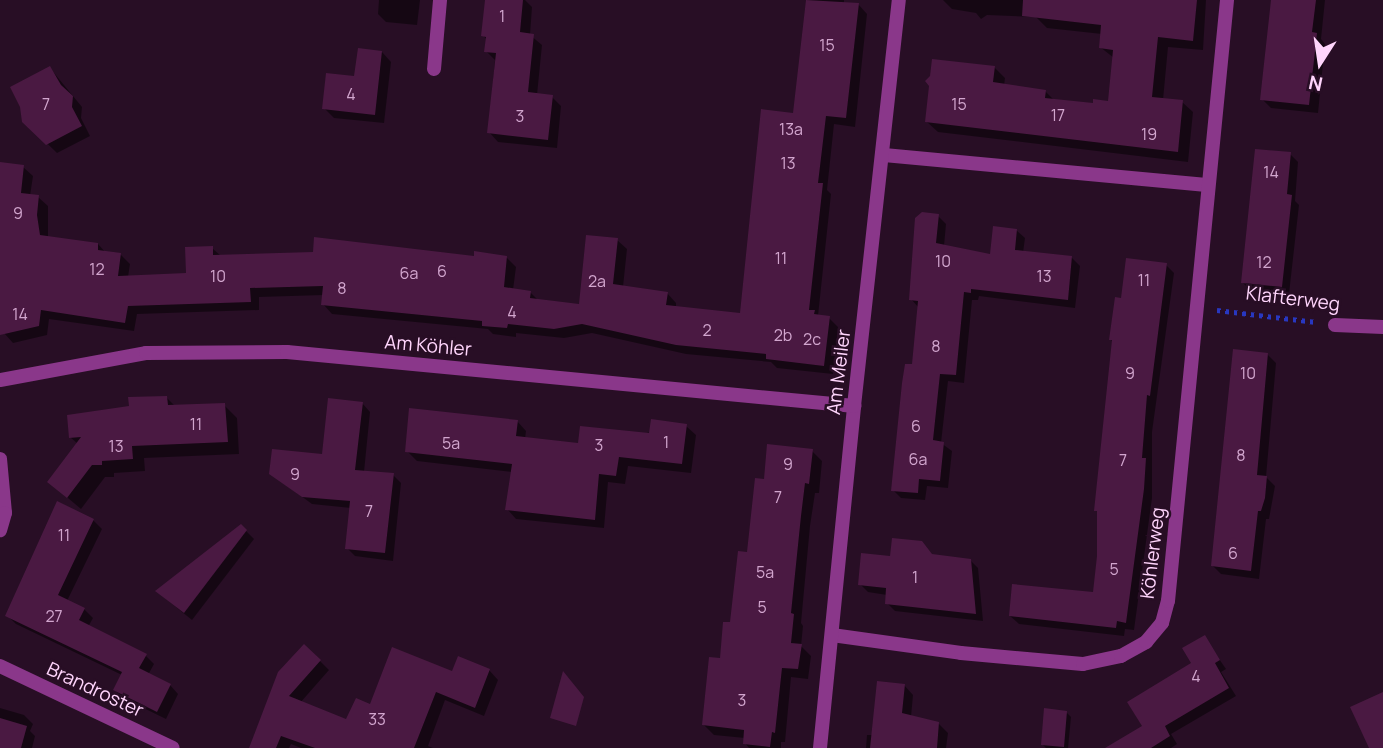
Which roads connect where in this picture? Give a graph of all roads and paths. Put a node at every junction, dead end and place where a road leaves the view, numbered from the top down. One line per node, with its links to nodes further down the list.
1 (440, 0): 4 (street)
2 (899, 0): 5 (street, Am Meiler)
3 (1227, 0): 6 (street, Köhlerweg)
4 (434, 69)
5 (884, 155): 6 (street); 11 (street, Am Meiler)
6 (1207, 185): 7 (street, Köhlerweg)
7 (1199, 307): 8 (path, Klafterweg); 14 (street, Köhlerweg)
8 (1335, 325): 9 (street, Klafterweg)
9 (1383, 327)
10 (0, 380): 11 (street, Am Köhler)
11 (854, 406): 14 (street, Am Meiler)
12 (0, 459): 13 (street)
13 (0, 530)
14 (832, 635): 17 (street, Am Meiler)
15 (0, 666): 16 (street, Brandroster)
16 (173, 748)
17 (820, 748)

